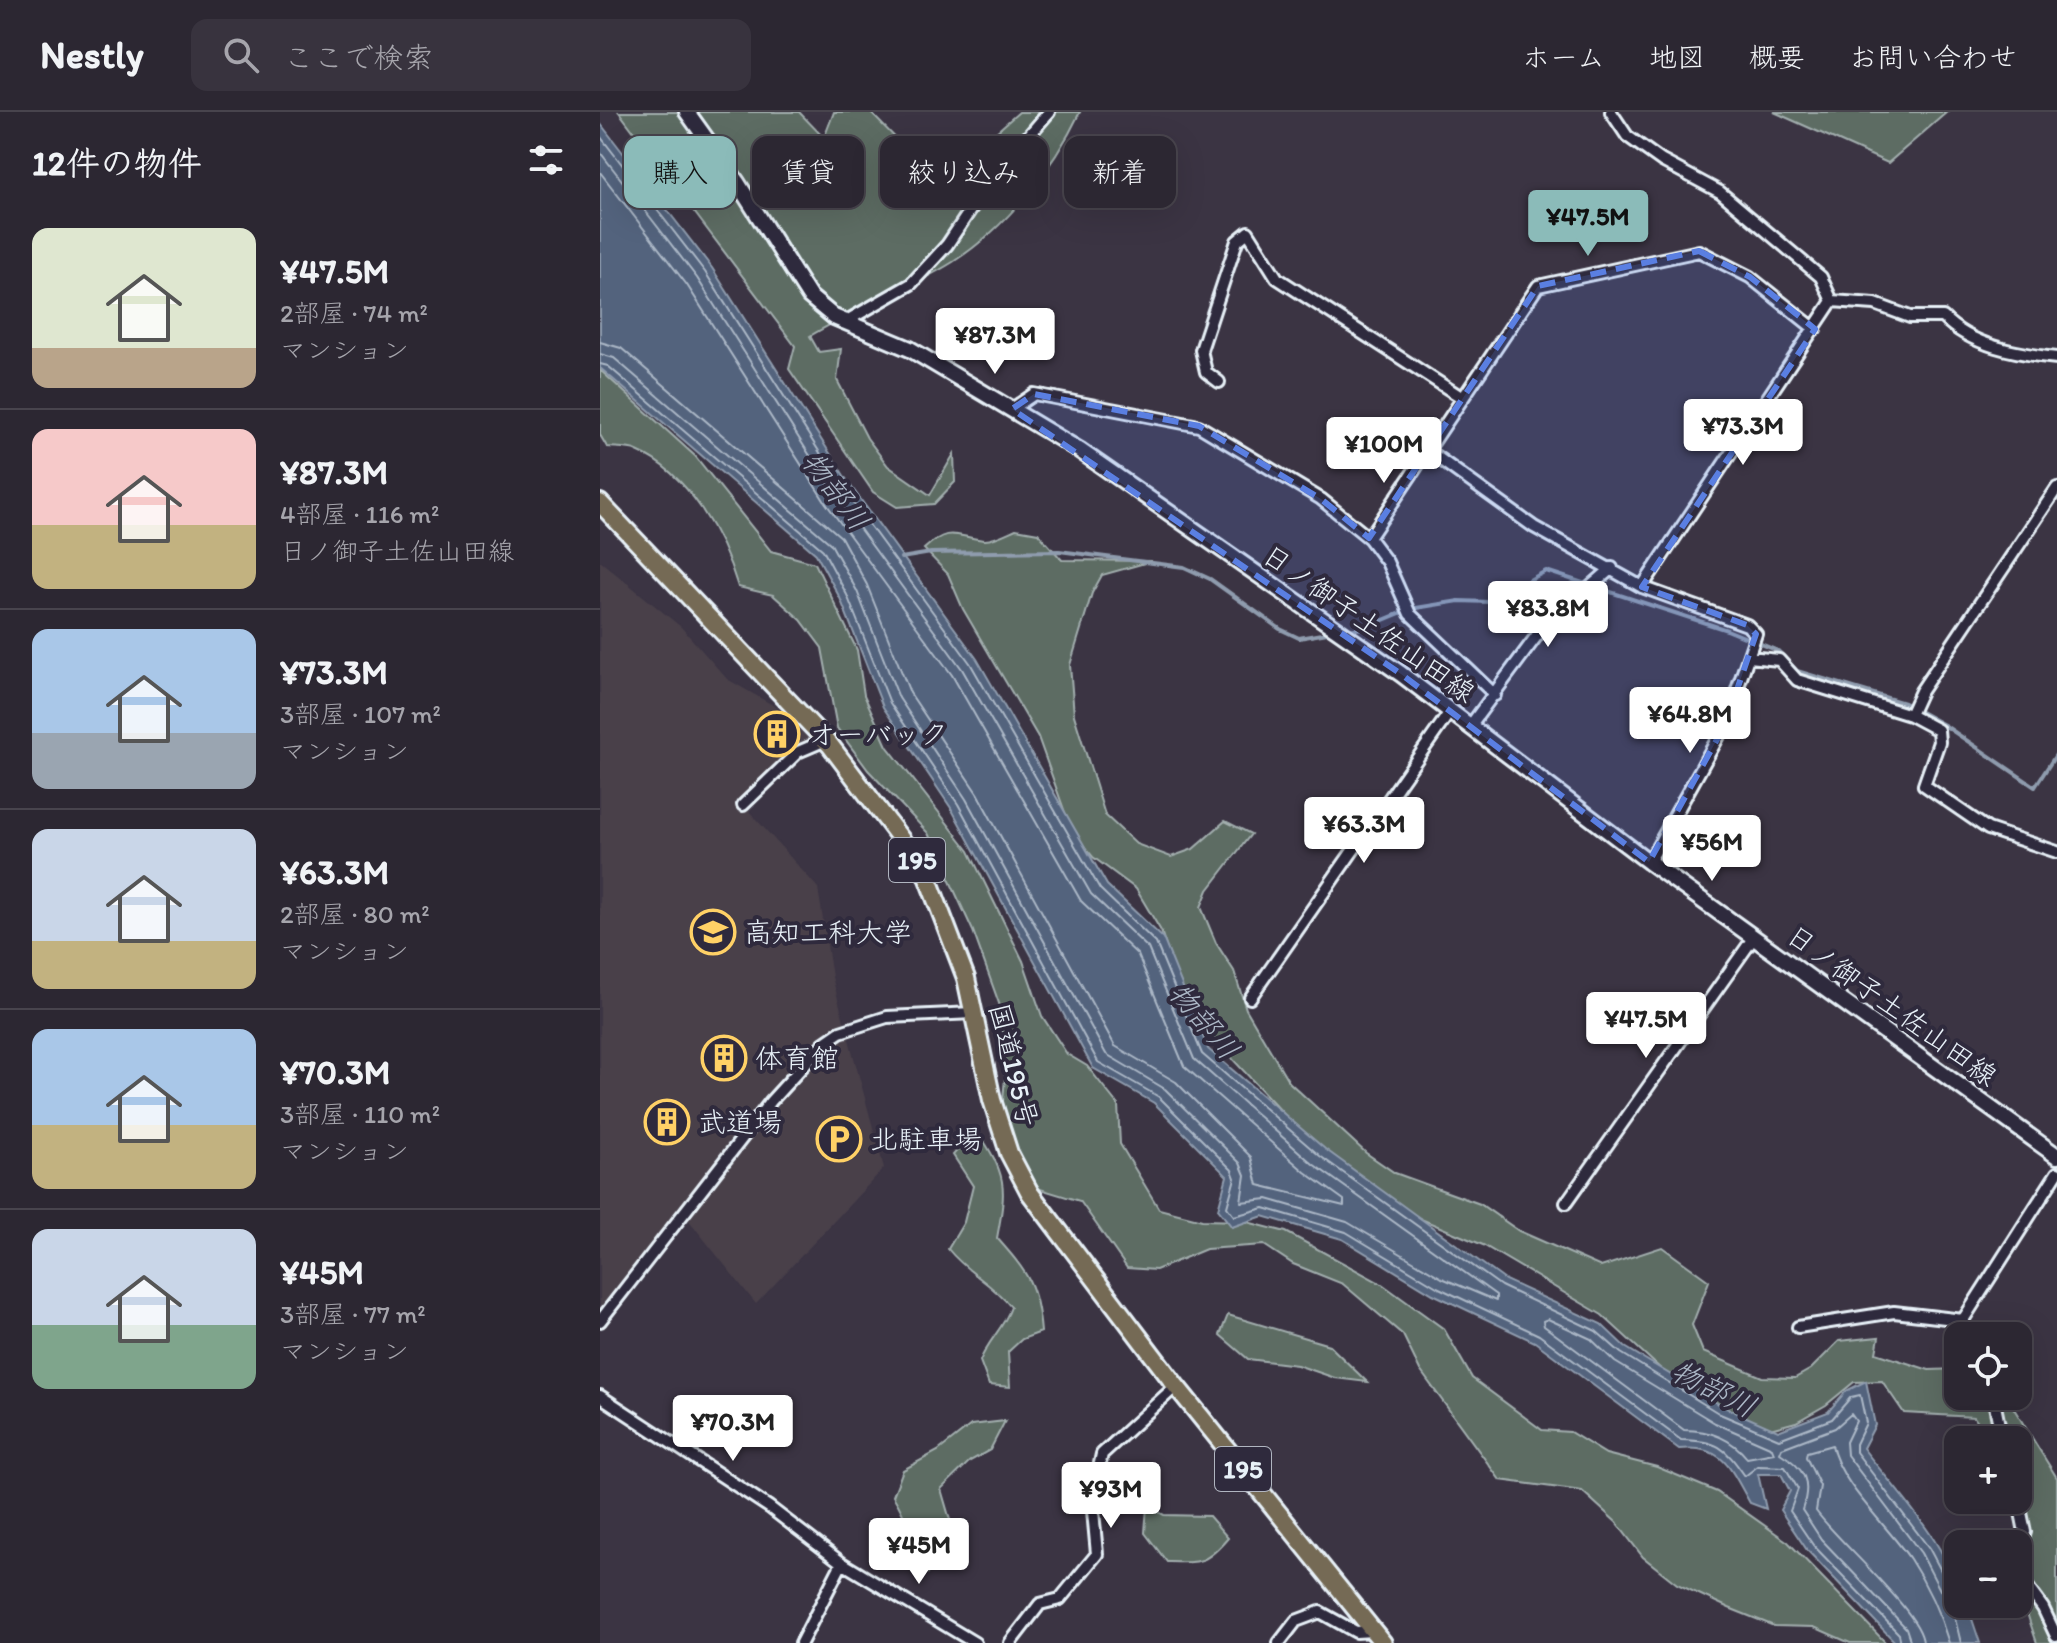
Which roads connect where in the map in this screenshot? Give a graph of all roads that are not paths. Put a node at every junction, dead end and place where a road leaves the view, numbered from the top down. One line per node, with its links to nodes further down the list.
1 (687, 112): 5 (main road, 日ノ御子土佐山田線)
2 (1049, 112): 5 (street)
3 (1611, 112): 4 (street)
4 (1832, 301): 6 (street); 7 (street)
5 (843, 323): 10 (main road, 日ノ御子土佐山田線)
6 (1815, 329): 9 (street); 16 (street)
7 (2057, 358)
8 (1219, 382): 9 (street)
9 (1461, 397): 11 (street)
10 (1012, 409): 14 (street); 19 (main road, 日ノ御子土佐山田線)
11 (1427, 450): 14 (street); 15 (street)
12 (2057, 488): 20 (street)
13 (600, 503): 22 (highway, 国道195号 / 195)
14 (1369, 538): 18 (street)
15 (1612, 568): 16 (street); 18 (street)
16 (1642, 587): 17 (street)
17 (1751, 654): 20 (street); 25 (street)
18 (1495, 695): 21 (street)
19 (1449, 713): 21 (main road, 日ノ御子土佐山田線); 27 (street)
20 (1910, 715): 24 (street)
21 (1470, 726): 25 (main road, 日ノ御子土佐山田線)
22 (826, 740): 23 (street); 28 (highway, 国道195号 / 195)
23 (743, 805)
24 (2057, 852)
25 (1649, 862): 26 (main road, 日ノ御子土佐山田線)
26 (1754, 937): 29 (main road, 日ノ御子土佐山田線); 31 (street)
27 (1250, 998)
28 (974, 1013): 33 (street); 35 (highway, 国道195号 / 195)
29 (2057, 1156)
30 (2057, 1173): 32 (street)
31 (1566, 1203)
32 (1963, 1320): 34 (street)
33 (600, 1321)
34 (1798, 1327)
35 (1176, 1386): 40 (highway, 国道195号 / 195); 43 (street)
36 (600, 1396): 37 (street)
37 (842, 1563): 41 (street); 42 (street)
38 (2032, 1593): 39 (street)
39 (2056, 1636)
40 (1378, 1637): 44 (street)
41 (801, 1643)
42 (975, 1643)
43 (1010, 1643)
44 (1279, 1643)

